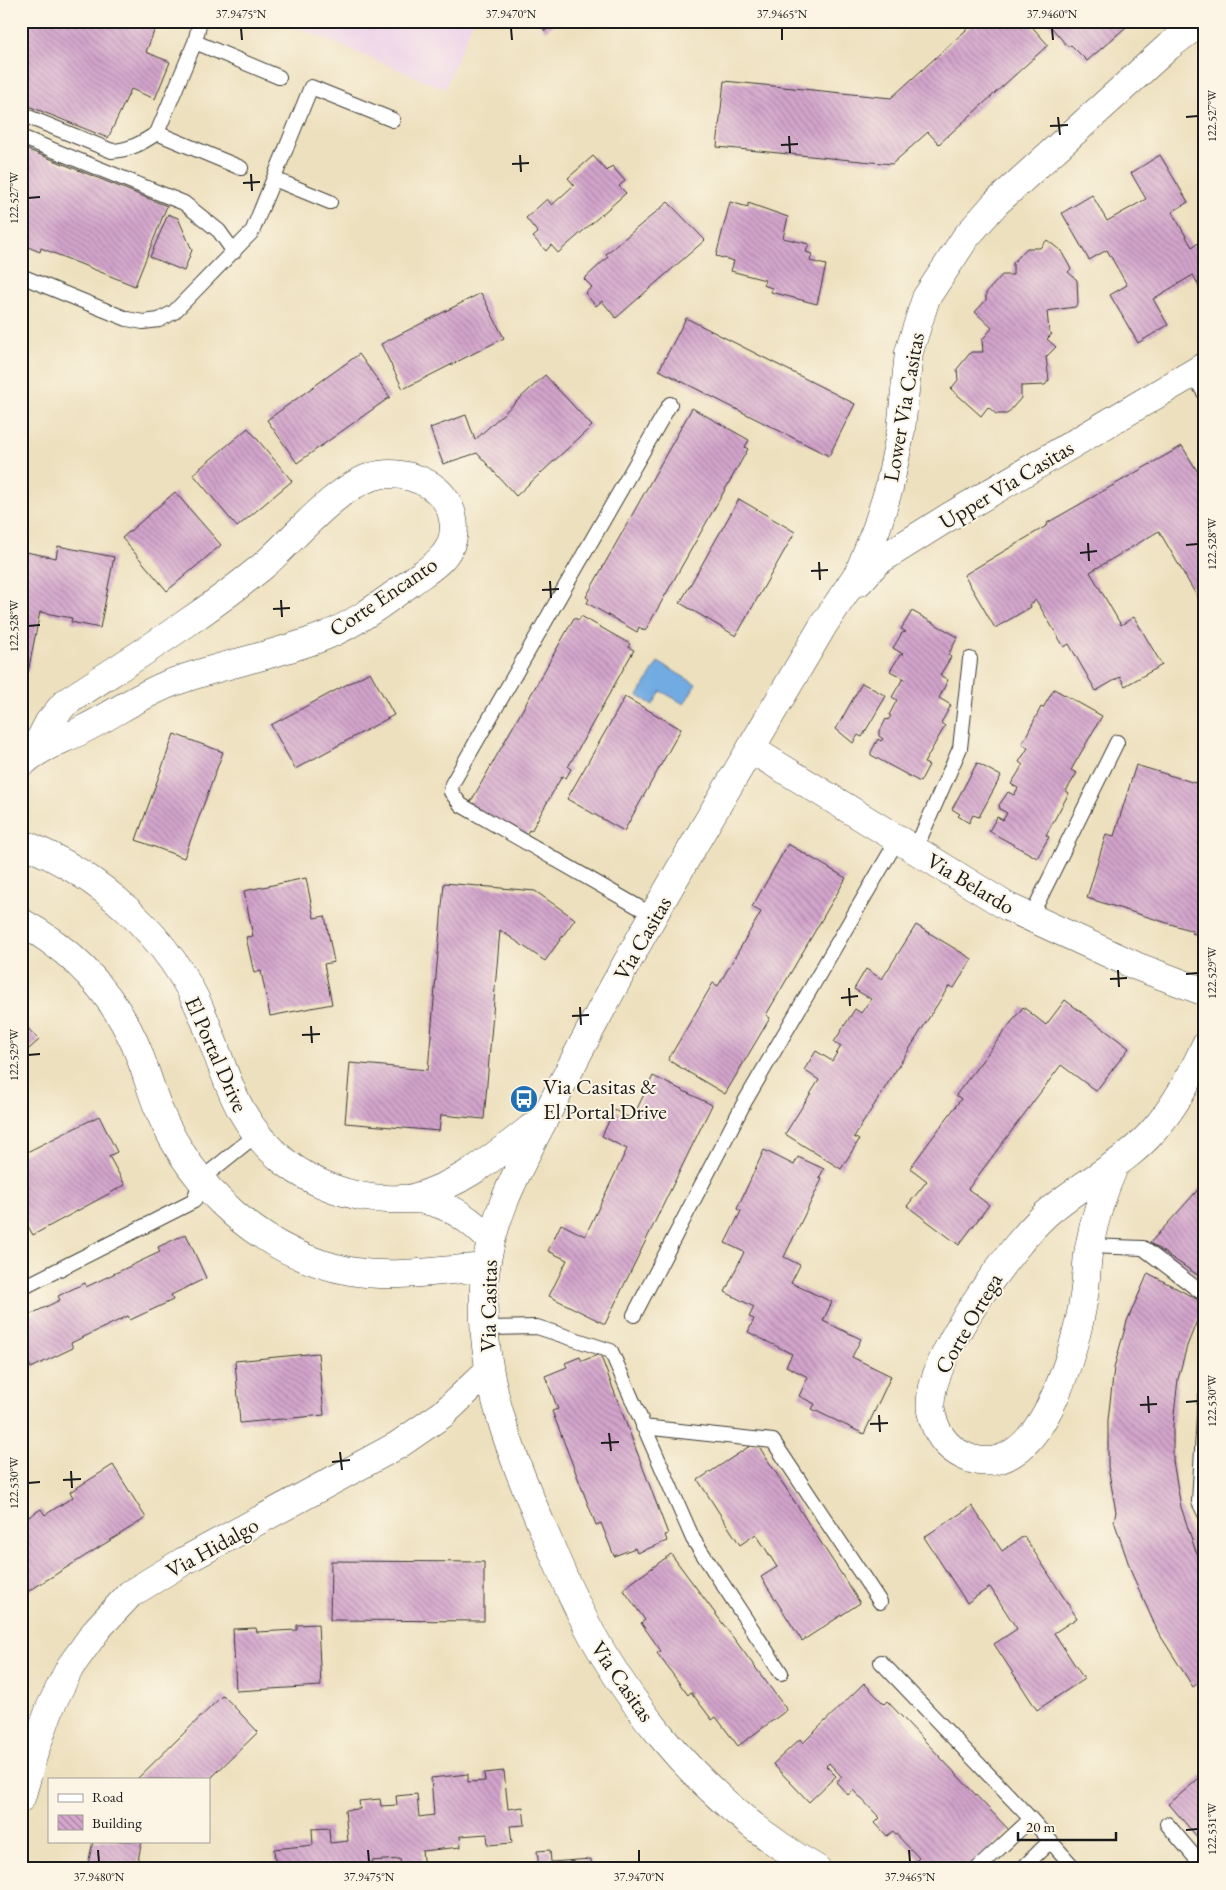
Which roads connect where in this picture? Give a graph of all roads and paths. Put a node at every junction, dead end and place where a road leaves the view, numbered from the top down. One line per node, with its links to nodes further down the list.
1 (200, 21): 3 (lane)
2 (1202, 21): 16 (street, Lower Via Casitas)
3 (195, 42): 4 (lane); 7 (lane)
4 (279, 77)
5 (21, 114): 7 (lane)
6 (393, 120): 10 (lane)
7 (157, 133): 9 (lane)
8 (21, 137): 12 (lane)
9 (241, 168)
10 (274, 178): 11 (lane); 12 (lane)
11 (330, 202)
12 (234, 252): 13 (lane)
13 (21, 276)
14 (1201, 378): 16 (street, Upper Via Casitas)
15 (670, 404): 23 (lane)
16 (824, 624): 19 (street, Via Casitas)
17 (970, 659): 22 (lane)
18 (1117, 742): 24 (lane)
19 (751, 749): 22 (street, Via Belardo); 23 (street, Via Casitas)
20 (27, 758): 20 (street, Corte Encanto)
21 (21, 843): 29 (street, El Portal Drive)
22 (906, 845): 24 (street, Via Belardo); 37 (lane)
23 (654, 916): 28 (street, Via Casitas)
24 (1030, 918): 26 (street, Via Belardo)
25 (21, 922): 31 (street)
26 (1205, 992)
27 (1205, 1046): 30 (street, Corte Ortega)
28 (545, 1117): 32 (street); 34 (street, Via Casitas)
29 (256, 1134): 31 (lane); 32 (street, El Portal Drive)
30 (1114, 1167): 33 (street, Corte Ortega); 33 (street, Corte Ortega)
31 (200, 1180): 34 (street); 35 (lane)
32 (410, 1199): 34 (street, El Portal Drive)
33 (1089, 1246): 36 (lane)
34 (488, 1254): 38 (street, Via Casitas)
35 (28, 1284)
36 (1205, 1295)
37 (634, 1314)
38 (484, 1328): 39 (street, Via Casitas); 41 (lane)
39 (488, 1371): 46 (street, Via Hidalgo); 51 (street, Via Casitas)
40 (1205, 1398): 42 (lane)
41 (643, 1426): 43 (lane); 45 (lane)
42 (1205, 1514)
43 (880, 1602)
44 (881, 1662): 48 (lane)
45 (781, 1672)
46 (27, 1752): 47 (street, Via Hidalgo)
47 (21, 1798)
48 (1031, 1819): 50 (lane); 52 (lane)
49 (1167, 1824): 55 (lane)
50 (1050, 1840): 53 (lane); 54 (lane)
51 (817, 1869)
52 (977, 1869)
53 (1022, 1869)
54 (1075, 1869)
55 (1204, 1869)

